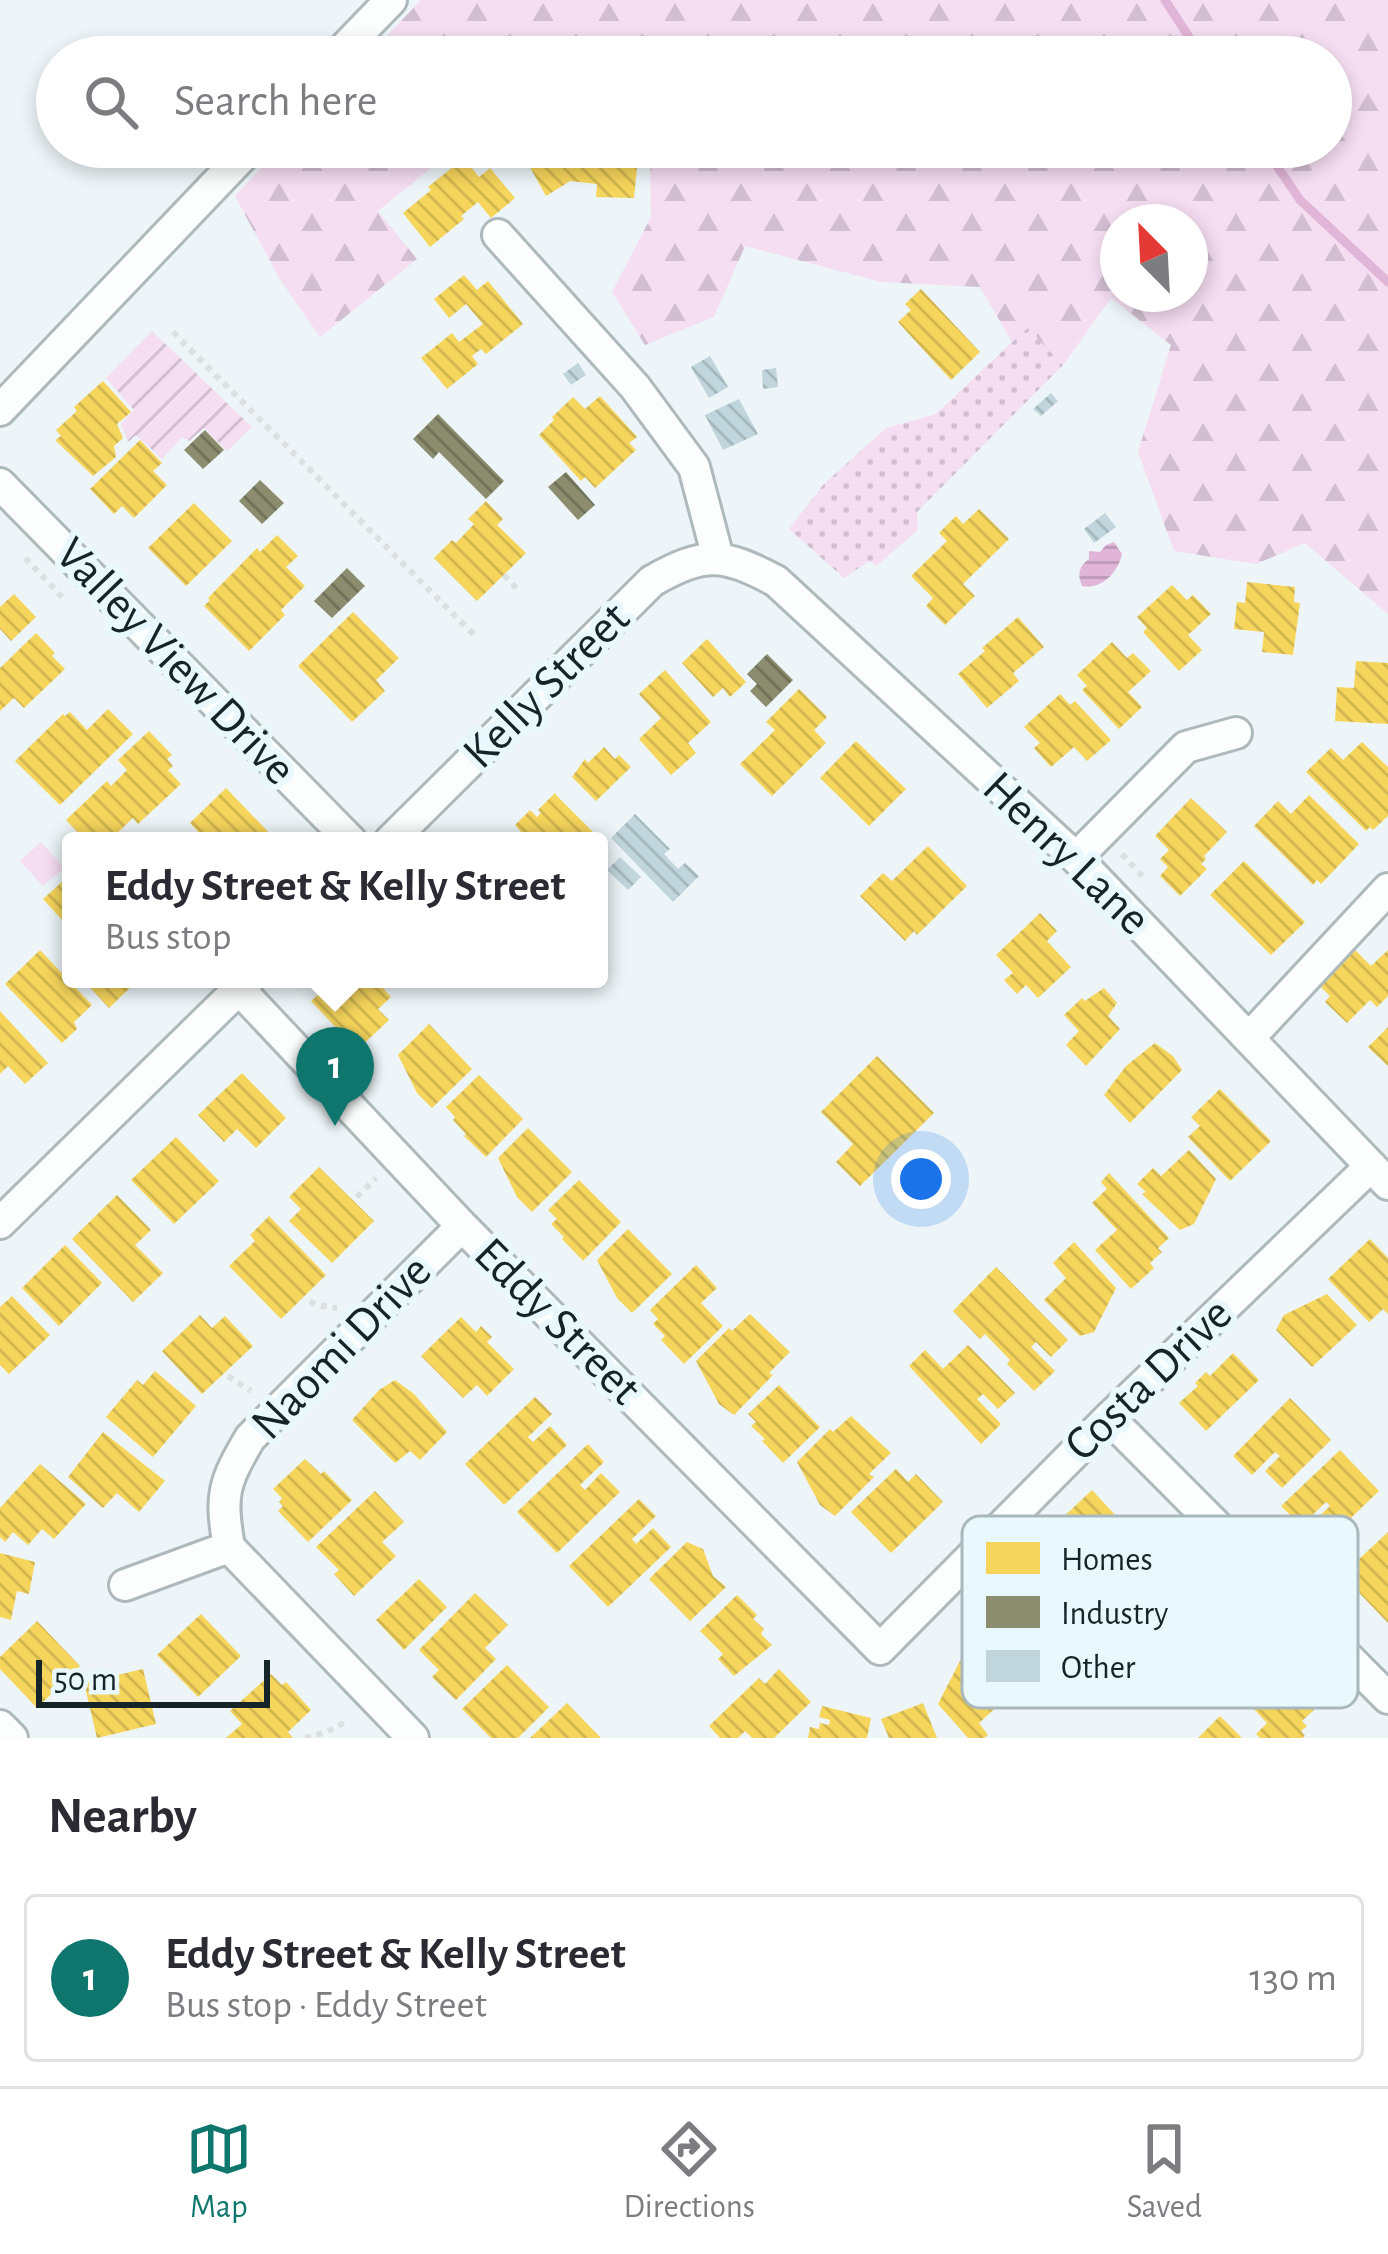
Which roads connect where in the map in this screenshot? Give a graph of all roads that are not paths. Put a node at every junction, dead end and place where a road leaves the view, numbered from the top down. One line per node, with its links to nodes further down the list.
1 (391, 0): 2 (street)
2 (356, 36)
3 (230, 168): 5 (street)
4 (498, 235): 7 (street)
5 (0, 410)
6 (0, 484): 9 (street, Valley View Drive)
7 (718, 558): 10 (street, Kelly Street); 11 (street, Henry Lane)
8 (1236, 733): 11 (street)
9 (342, 832)
10 (399, 832)
11 (1076, 858): 15 (street, Henry Lane)
12 (1388, 889): 15 (street)
13 (240, 988): 17 (street)
14 (248, 988): 18 (street, Eddy Street)
15 (1249, 1038): 16 (street, Henry Lane)
16 (1379, 1174): 19 (street, Costa Drive)
17 (0, 1223)
18 (462, 1226): 22 (street, Naomi Drive); 25 (street, Eddy Street)
19 (1109, 1418): 20 (street, Costa Drive); 21 (street)
20 (1012, 1516)
21 (1207, 1516)
22 (230, 1547): 24 (street); 30 (street)
23 (962, 1566): 25 (street, Costa Drive)
24 (125, 1586)
25 (880, 1649)
26 (1358, 1668): 27 (street)
27 (1388, 1698)
28 (0, 1726): 29 (street)
29 (12, 1738)
30 (413, 1738)

